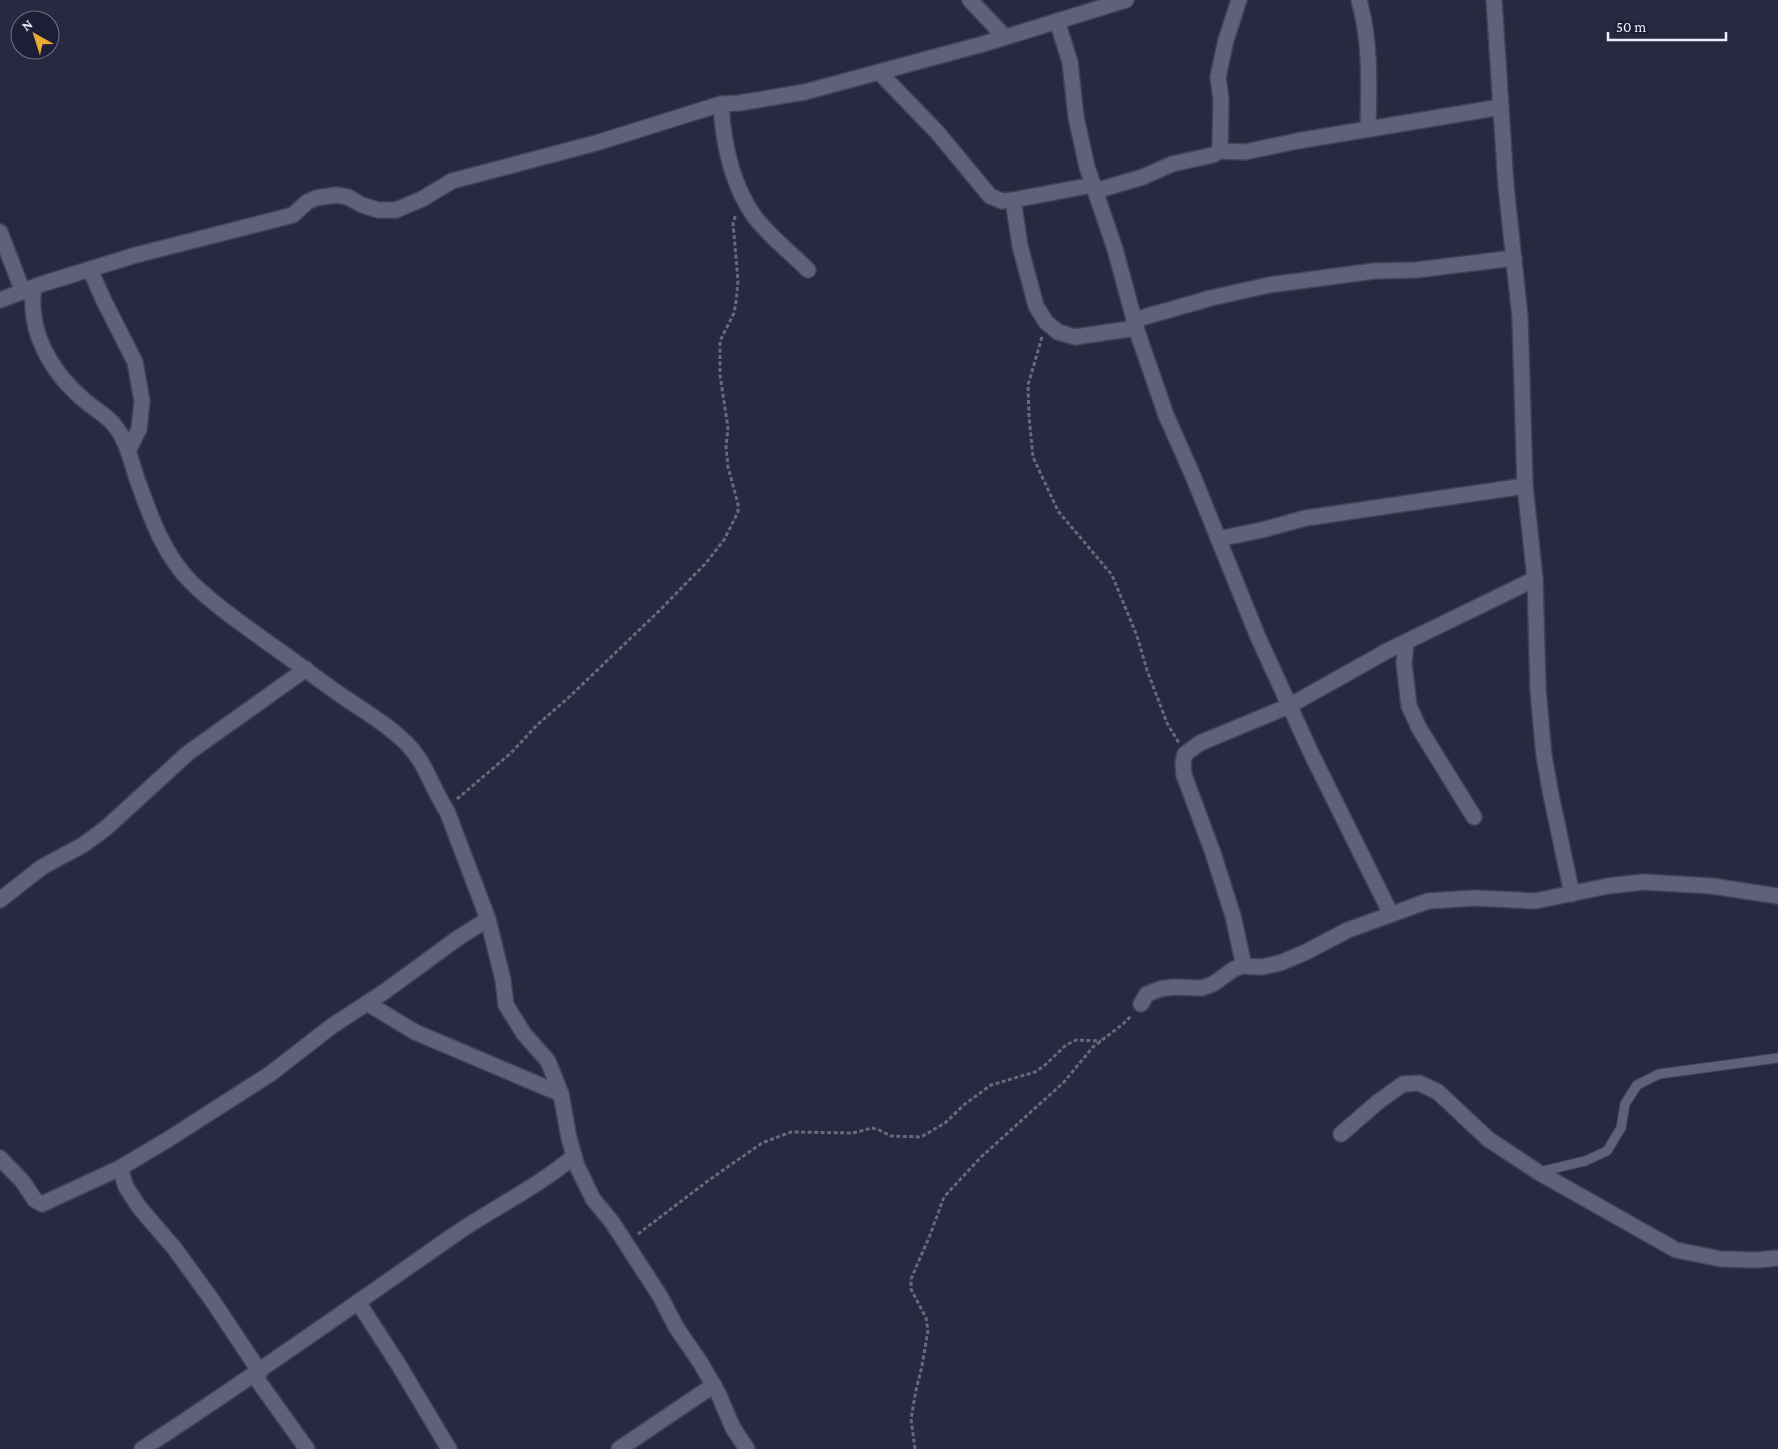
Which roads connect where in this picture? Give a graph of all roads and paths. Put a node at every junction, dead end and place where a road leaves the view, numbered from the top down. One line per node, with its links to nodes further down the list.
1 (970, 0): 7 (street)
2 (1126, 0): 6 (street)
3 (1239, 0): 12 (street)
4 (1359, 0): 11 (street)
5 (1494, 0): 10 (street)
6 (1057, 21): 7 (street); 13 (street)
7 (1005, 37): 8 (street)
8 (879, 72): 9 (street); 15 (street)
9 (721, 104): 14 (street); 18 (street)
10 (1501, 107): 11 (street); 17 (street)
11 (1368, 128): 12 (street)
12 (1220, 151): 13 (street)
13 (1094, 188): 15 (street); 23 (street)
14 (744, 199): 19 (street); 32 (path)
15 (1014, 200): 22 (street)
16 (0, 232): 20 (street)
17 (1514, 258): 23 (street); 25 (street)
18 (90, 269): 20 (street); 24 (street)
19 (808, 270)
20 (28, 289): 21 (street); 24 (street)
21 (0, 300)
22 (1046, 322): 23 (street); 31 (path)
23 (1135, 324): 26 (street)
24 (128, 451): 29 (street)
25 (1524, 486): 26 (street); 27 (street)
26 (1218, 539): 30 (street)
27 (1535, 579): 28 (street); 34 (street)
28 (1406, 642): 30 (street); 33 (street)
29 (306, 669): 32 (street); 36 (street)
30 (1289, 706): 31 (street); 37 (street)
31 (1185, 754): 39 (street)
32 (447, 811): 38 (street)
33 (1474, 817)
34 (1572, 894): 35 (street); 37 (street)
35 (1778, 896)
36 (0, 900)
37 (1391, 914): 39 (street)
38 (488, 919): 40 (street); 44 (street)
39 (1244, 966): 41 (street)
40 (367, 1003): 44 (street); 48 (street)
41 (1140, 1004): 42 (path)
42 (1101, 1041): 50 (path); 60 (path)
43 (1778, 1058): 49 (lane)
44 (561, 1094): 46 (street)
45 (1341, 1134): 49 (street)
46 (574, 1156): 50 (street); 52 (street)
47 (0, 1158): 48 (street)
48 (120, 1168): 53 (street)
49 (1538, 1172): 51 (street)
50 (625, 1244): 54 (street)
51 (1778, 1258)
52 (358, 1302): 53 (street); 57 (street)
53 (257, 1373): 55 (street); 56 (street)
54 (714, 1385): 58 (street); 59 (street)
55 (142, 1449)
56 (306, 1449)
57 (449, 1449)
58 (619, 1449)
59 (747, 1449)
60 (915, 1449)

